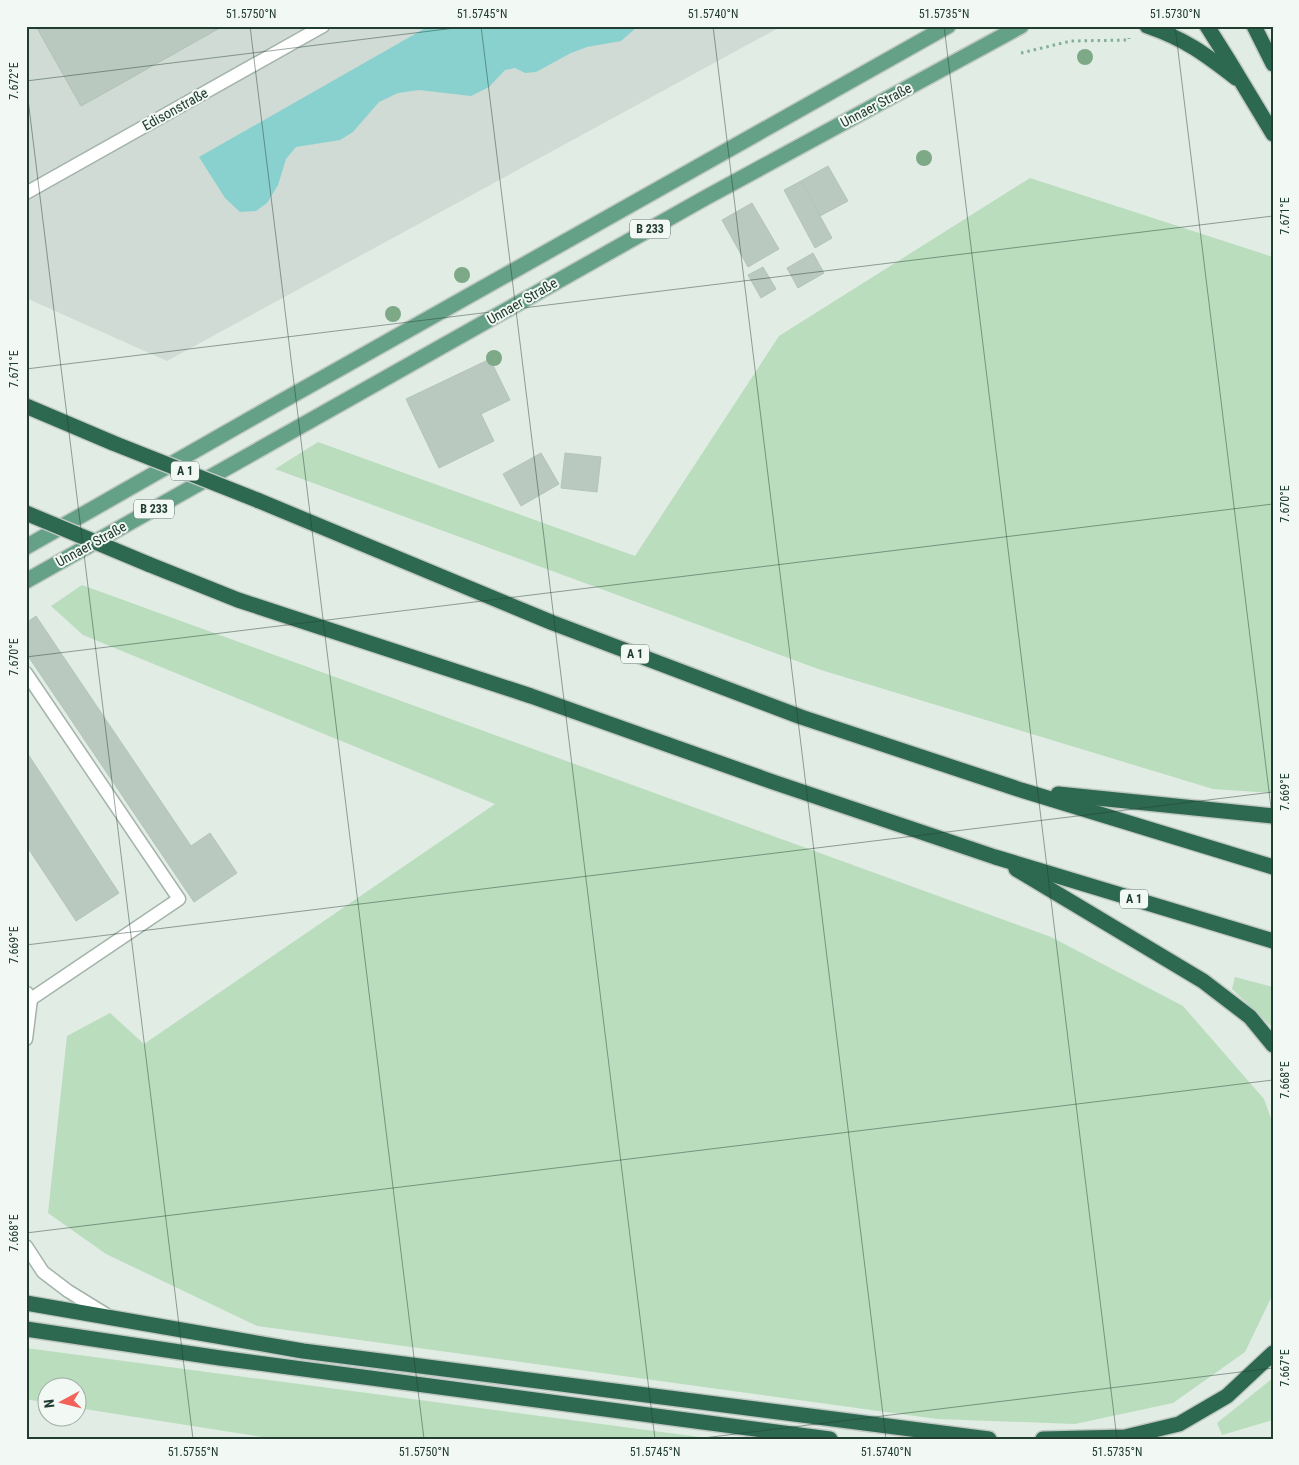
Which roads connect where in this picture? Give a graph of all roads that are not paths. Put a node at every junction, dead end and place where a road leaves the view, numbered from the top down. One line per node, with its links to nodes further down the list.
1 (324, 26): 10 (lane, Edisonstraße)
2 (948, 26): 13 (main road, Unnaer Straße / B 233)
3 (1021, 26): 14 (main road, Unnaer Straße / B 233)
4 (1147, 26): 8 (highway)
5 (1207, 26): 8 (highway)
6 (1254, 26): 7 (highway)
7 (1273, 64)
8 (1243, 84): 9 (highway)
9 (1273, 134)
10 (26, 193)
11 (26, 406): 16 (highway, A 1, bridge)
12 (26, 514): 18 (highway, A 1, bridge)
13 (26, 547)
14 (26, 581)
15 (26, 673): 21 (lane)
16 (1021, 790): 17 (highway); 19 (highway, A 1)
17 (1273, 816)
18 (995, 857): 20 (highway, A 1); 23 (highway)
19 (1273, 866)
20 (1273, 941)
21 (29, 995): 22 (lane)
22 (26, 1039)
23 (1273, 1045)
24 (26, 1246): 26 (lane)
25 (26, 1303): 26 (highway)
26 (111, 1318): 30 (highway)
27 (26, 1329): 29 (highway)
28 (1273, 1353): 31 (highway)
29 (830, 1439)
30 (989, 1439)
31 (1043, 1439)

